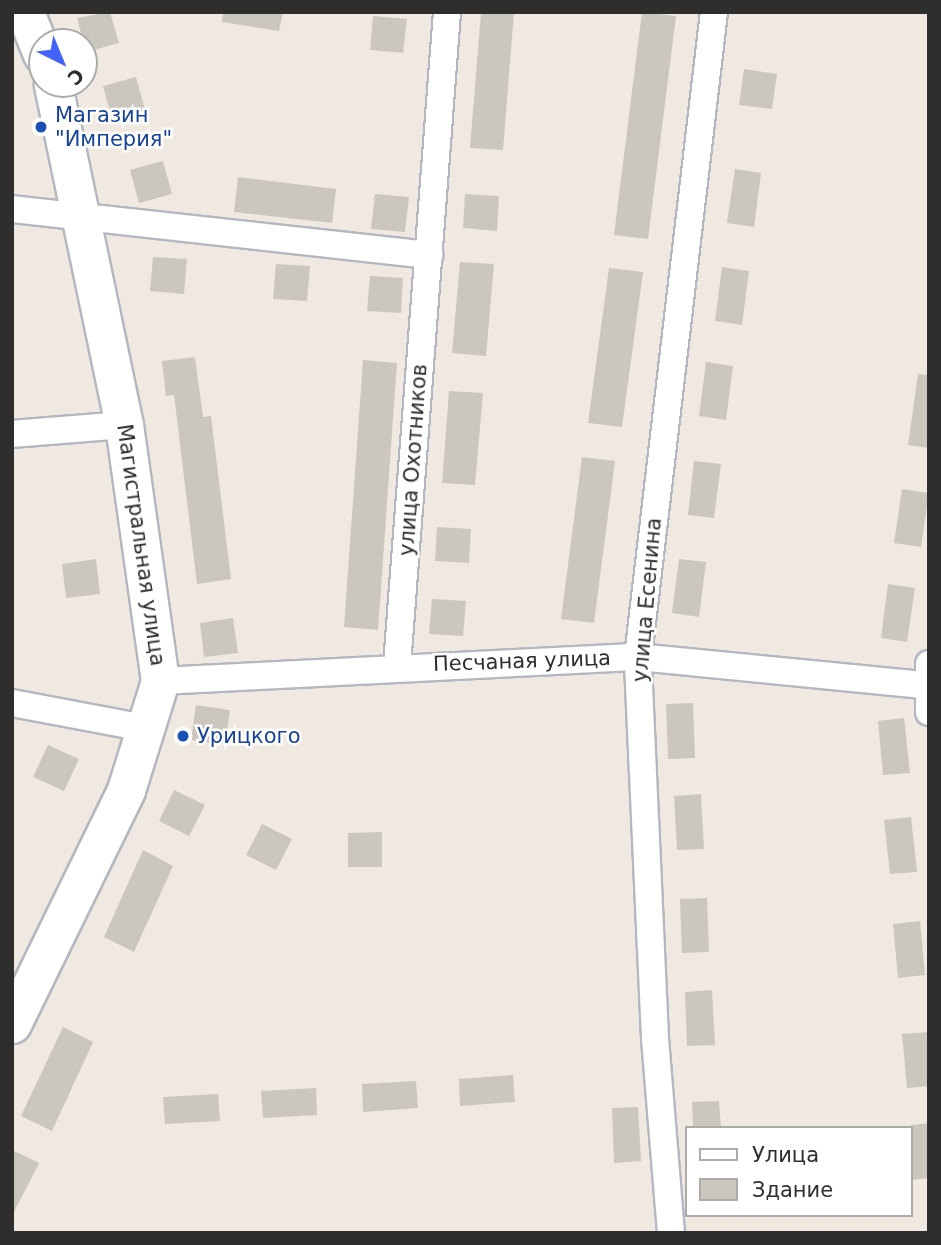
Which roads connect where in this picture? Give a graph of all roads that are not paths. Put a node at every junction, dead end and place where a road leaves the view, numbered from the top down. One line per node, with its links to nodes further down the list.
1 (447, 12): 6 (street, улица Охотников)
2 (714, 12): 9 (street, улица Есенина)
3 (56, 98): 5 (street, Магистральная улица)
4 (12, 209): 5 (street)
5 (82, 220): 6 (street); 7 (street, Магистральная улица)
6 (429, 255): 10 (street, улица Охотников)
7 (124, 425): 8 (street); 12 (street, Магистральная улица)
8 (12, 434)
9 (638, 657): 10 (street, Песчаная улица); 11 (street, Песчаная улица); 18 (street, улица Есенина)
10 (397, 665): 12 (street, Песчаная улица)
11 (927, 674): 14 (street)
12 (160, 681): 15 (street, Магистральная улица)
13 (12, 703): 15 (street)
14 (929, 712)
15 (149, 729): 16 (street, Магистральная улица)
16 (25, 974): 17 (street, Магистральная улица)
17 (12, 1024)
18 (671, 1233)

